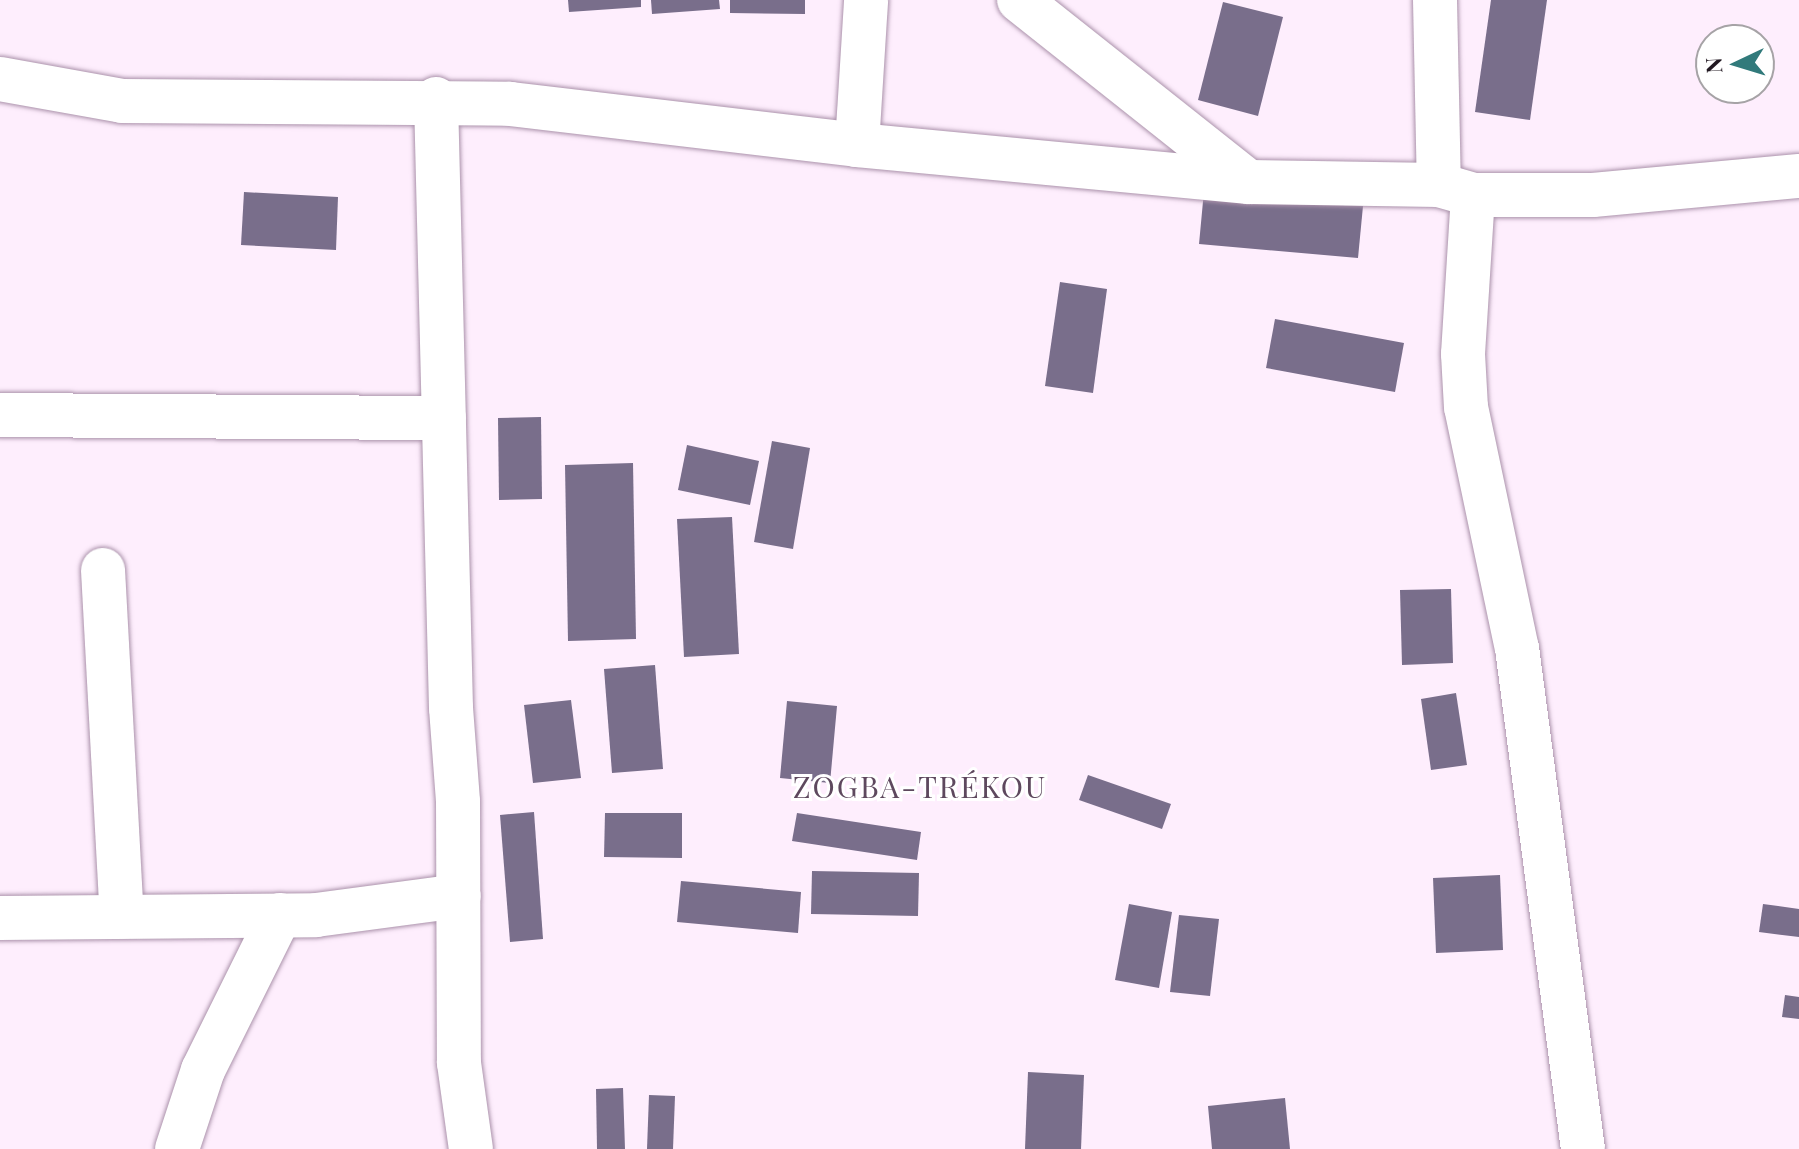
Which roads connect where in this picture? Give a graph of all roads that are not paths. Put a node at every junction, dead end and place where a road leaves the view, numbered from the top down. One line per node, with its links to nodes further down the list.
1 (866, 0): 6 (street)
2 (1019, 0): 8 (street)
3 (1435, 0): 9 (street)
4 (0, 79): 5 (street)
5 (436, 99): 6 (street); 11 (street)
6 (857, 145): 8 (street)
7 (1799, 176): 9 (street)
8 (1249, 182): 9 (street)
9 (1456, 190): 19 (street)
10 (0, 415): 11 (street)
11 (444, 418): 13 (street)
12 (103, 570): 15 (street)
13 (459, 896): 14 (street); 18 (street)
14 (280, 915): 15 (street); 17 (street)
15 (122, 916): 16 (street)
16 (0, 918)
17 (177, 1149)
18 (471, 1149)
19 (1583, 1149)

